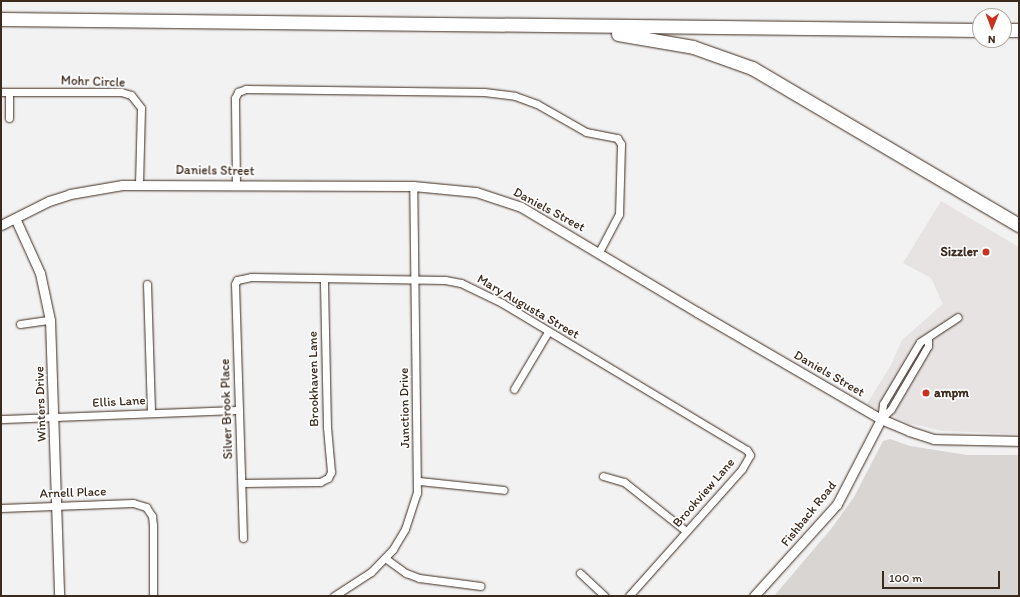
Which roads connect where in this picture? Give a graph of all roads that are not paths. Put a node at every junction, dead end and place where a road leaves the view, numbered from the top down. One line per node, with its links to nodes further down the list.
1 (1, 19): 2 (highway)
2 (509, 26): 3 (highway); 12 (highway)
3 (972, 30)
4 (1, 92): 5 (street, Mohr Circle)
5 (9, 92): 6 (street); 7 (street, Mohr Circle)
6 (9, 118)
7 (139, 184): 8 (street, Daniels Street); 10 (street, Daniels Street)
8 (236, 184): 9 (street, Daniels Street); 13 (street)
9 (414, 186): 13 (street, Daniels Street); 14 (street, Junction Drive)
10 (15, 218): 11 (street, Daniels Street); 19 (street, Winters Drive)
11 (1, 225)
12 (1019, 225)
13 (599, 252): 27 (street, Daniels Street)
14 (414, 278): 15 (street, Mary Augusta Street); 21 (street, Mary Augusta Street); 32 (street, Junction Drive)
15 (324, 279): 16 (street, Mary Augusta Street); 33 (street, Brookhaven Lane)
16 (236, 280): 24 (street, Silver Brook Place)
17 (146, 284): 25 (street)
18 (958, 317): 22 (street, Fishback Road)
19 (50, 320): 20 (street); 26 (street, Winters Drive)
20 (20, 324)
21 (548, 332): 23 (street); 29 (street, Mary Augusta Street)
22 (928, 338): 27 (street, Fishback Road); 27 (street, Fishback Road)
23 (514, 389)
24 (239, 410): 25 (street, Ellis Lane); 33 (street, Silver Brook Place)
25 (151, 413): 26 (street, Ellis Lane)
26 (54, 417): 28 (street, Ellis Lane); 35 (street, Winters Drive)
27 (881, 418): 30 (street, Daniels Street); 47 (street, Fishback Road)
28 (1, 419)
29 (694, 419): 37 (street, Brookview Lane)
30 (1019, 441)
31 (603, 476): 37 (street)
32 (419, 481): 34 (street); 39 (street, Junction Drive)
33 (242, 483): 38 (street, Silver Brook Place)
34 (504, 490)
35 (57, 506): 36 (street, Arnell Place); 42 (street, Winters Drive); 43 (street, Arnell Place)
36 (1, 508)
37 (686, 531): 46 (street, Brookview Lane)
38 (243, 538)
39 (385, 558): 41 (street); 44 (street, Junction Drive)
40 (580, 573): 45 (street)
41 (480, 586)
42 (59, 596)
43 (154, 596)
44 (334, 596)
45 (605, 596)
46 (629, 596)
47 (754, 596)

